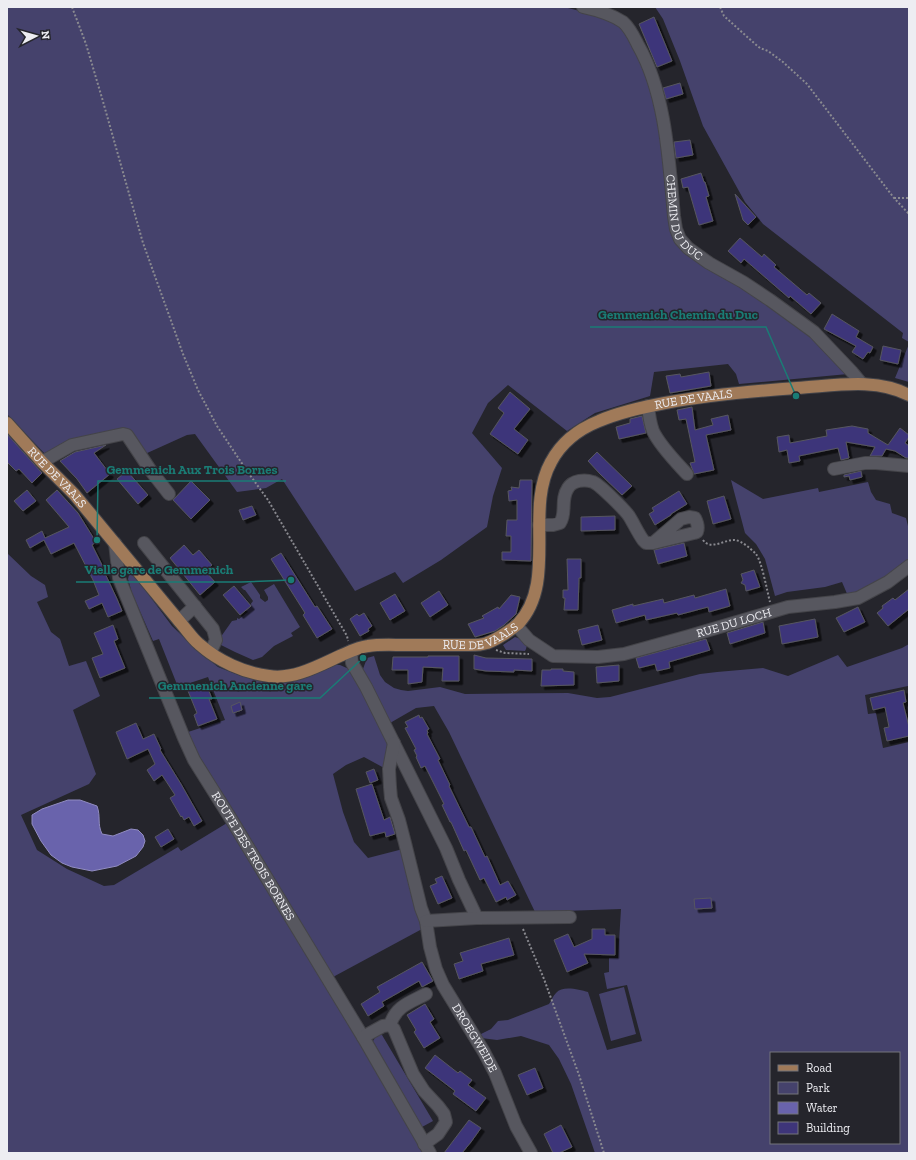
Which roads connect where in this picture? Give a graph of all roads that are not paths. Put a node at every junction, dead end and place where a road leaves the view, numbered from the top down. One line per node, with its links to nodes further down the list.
1 (583, 7): 2 (street, CHEMIN DU DUC)
2 (862, 384): 3 (main road, RUE DE VAALS); 4 (main road, RUE DE VAALS)
3 (909, 395)
4 (648, 406): 9 (street); 11 (main road, RUE DE VAALS)
5 (7, 423): 6 (main road, RUE DE VAALS)
6 (42, 462): 10 (street); 12 (main road, RUE DE VAALS)
7 (909, 466): 8 (street)
8 (834, 469)
9 (687, 474)
10 (169, 494)
11 (539, 525): 14 (street); 18 (main road, RUE DE VAALS)
12 (115, 543): 17 (main road, RUE DE VAALS); 27 (street, ROUTE DES TROIS BORNES)
13 (144, 543): 16 (street)
14 (653, 543): 14 (street)
15 (909, 566): 18 (street, RUE DU LOCH)
16 (195, 606): 17 (street); 20 (street)
17 (178, 621): 20 (main road, RUE DE VAALS)
18 (516, 625): 19 (main road, RUE DE VAALS)
19 (351, 651): 20 (main road, RUE DE VAALS); 21 (street)
20 (210, 653)
21 (394, 743): 23 (street); 24 (street, DROEGWEIDE)
22 (570, 916): 23 (street)
23 (477, 918): 24 (street)
24 (426, 921): 29 (street, DROEGWEIDE)
25 (426, 994): 26 (street)
26 (390, 1025): 27 (street); 28 (street)
27 (363, 1037): 28 (street, ROUTE DES TROIS BORNES)
28 (427, 1148)
29 (531, 1153)

